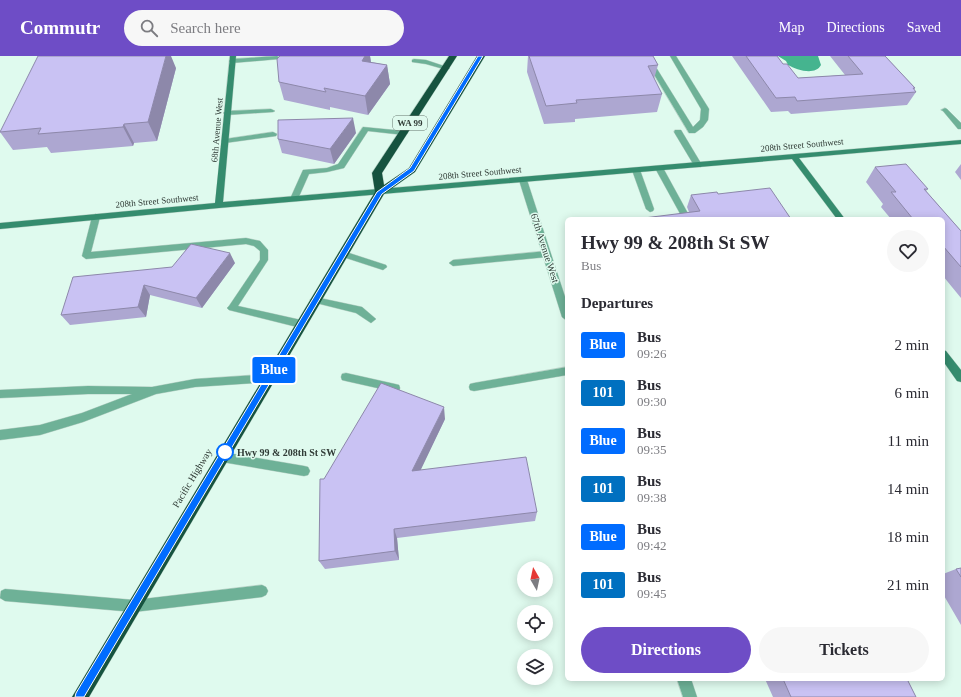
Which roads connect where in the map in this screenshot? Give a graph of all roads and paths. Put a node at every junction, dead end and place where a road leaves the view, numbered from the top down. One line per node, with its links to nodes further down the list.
1 (453, 56): 8 (highway, WA 99)
2 (481, 56): 23 (highway, Pacific Highway / WA 99)
3 (646, 56): 4 (street)
4 (674, 56)
5 (276, 58): 6 (street)
6 (232, 59): 11 (street, 68th Avenue West)
7 (414, 62): 8 (street)
8 (447, 68): 14 (highway, WA 99)
9 (945, 110): 12 (street)
10 (271, 111): 11 (street)
11 (227, 113): 16 (street, 68th Avenue West)
12 (961, 127)
13 (678, 132): 19 (street)
14 (404, 133): 23 (highway, WA 99); 24 (street)
15 (272, 134): 16 (street)
16 (225, 141): 25 (street, 68th Avenue West)
17 (961, 142): 18 (street, 208th Street Southwest)
18 (794, 156): 19 (street, 208th Street Southwest); 29 (street)
19 (698, 165): 20 (street, 208th Street Southwest)
20 (659, 168): 21 (street, 208th Street Southwest); 28 (street)
21 (636, 170): 22 (street, 208th Street Southwest); 26 (street)
22 (523, 180): 23 (street, 208th Street Southwest); 32 (street, 67th Avenue West)
23 (380, 192): 24 (street, 208th Street Southwest); 31 (highway, Pacific Highway / WA 99)
24 (294, 199): 25 (street, 208th Street Southwest)
25 (219, 205): 27 (street, 208th Street Southwest)
26 (650, 209)
27 (96, 217): 30 (street, 208th Street Southwest); 38 (street)
28 (686, 217)
29 (840, 217)
30 (0, 226)
31 (343, 254): 34 (street); 35 (highway, Pacific Highway / WA 99)
32 (547, 254): 33 (street); 36 (street, 67th Avenue West)
33 (453, 263)
34 (383, 267)
35 (315, 300): 37 (street); 38 (highway, Pacific Highway / WA 99)
36 (565, 311)
37 (371, 320)
38 (301, 324): 42 (highway, Pacific Highway / WA 99)
39 (945, 357): 43 (street)
40 (565, 371): 44 (street)
41 (346, 377): 45 (street)
42 (269, 378): 46 (street); 49 (highway, Pacific Highway / WA 99)
43 (961, 378)
44 (474, 387)
45 (395, 388)
46 (155, 390): 47 (street); 48 (street)
47 (0, 394)
48 (0, 435)
49 (222, 457): 50 (street); 53 (highway, Pacific Highway / WA 99)
50 (304, 471)
51 (262, 591): 53 (street)
52 (5, 595): 53 (street)
53 (134, 606): 55 (highway, Pacific Highway / WA 99)
54 (685, 681): 56 (street)
55 (80, 697)
56 (690, 697)

